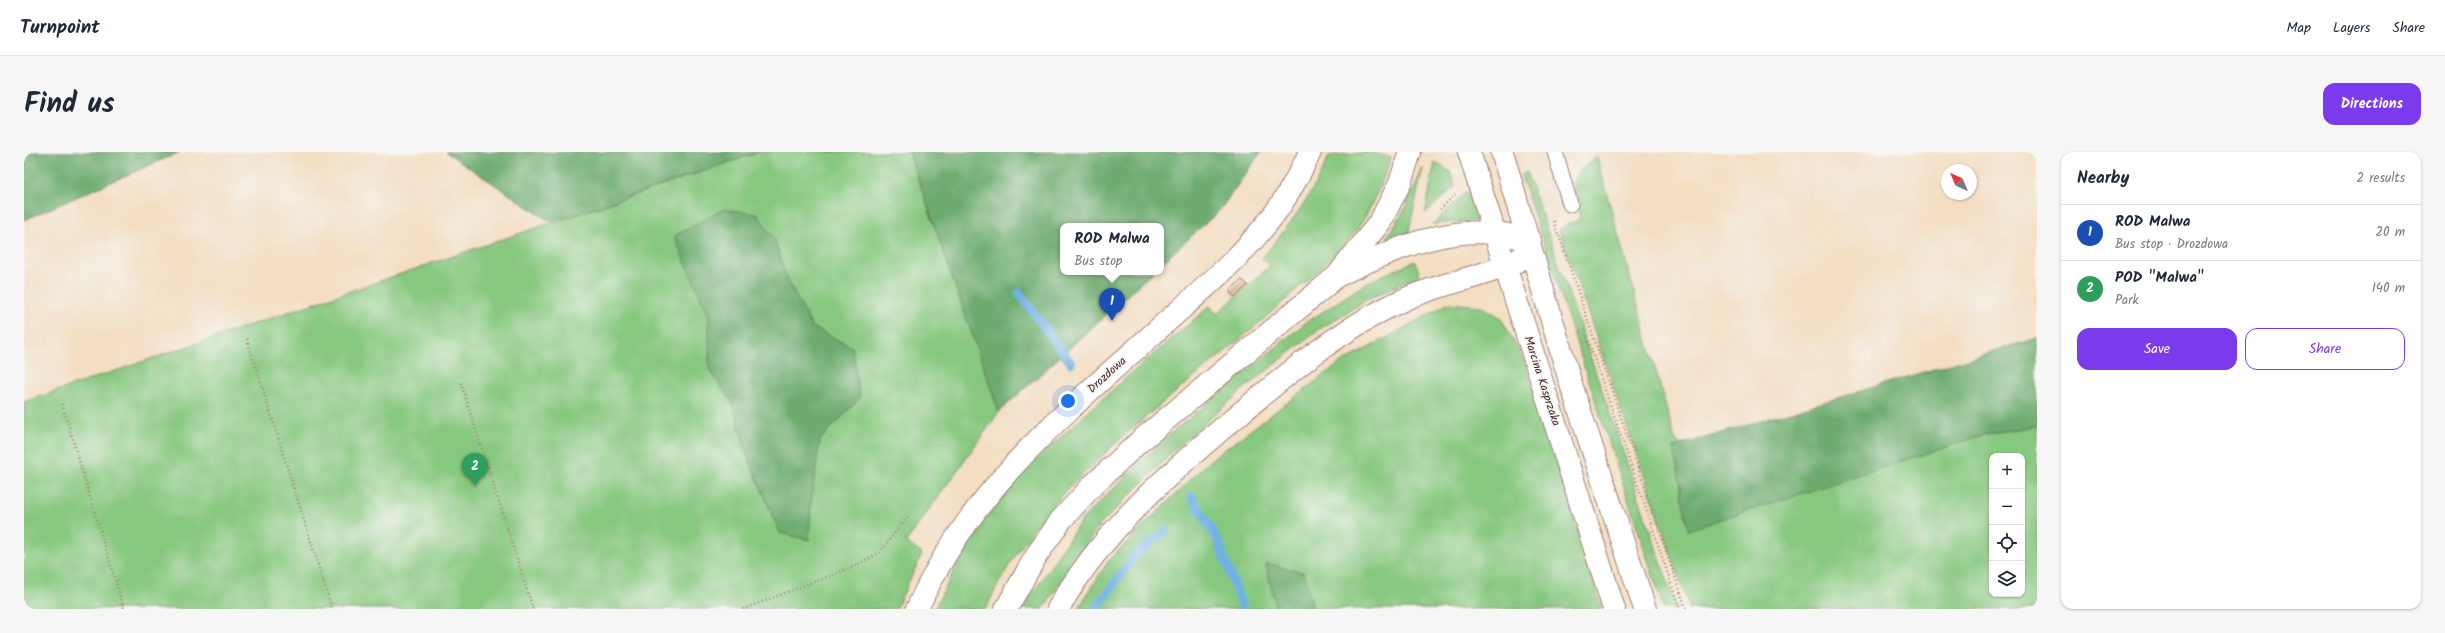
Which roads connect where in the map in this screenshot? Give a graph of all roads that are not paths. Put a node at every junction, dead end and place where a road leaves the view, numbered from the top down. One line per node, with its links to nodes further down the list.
1 (1310, 152): 11 (main road, Drozdowa)
2 (1410, 152): 10 (main road)
3 (1469, 152): 7 (main road, Marcina Kasprzaka)
4 (1502, 152): 8 (main road)
5 (1555, 152): 6 (lane)
6 (1570, 204)
7 (1495, 234): 8 (main road); 9 (main road, Marcina Kasprzaka); 10 (main road)
8 (1530, 241): 9 (main road); 15 (main road)
9 (1505, 267): 13 (main road); 14 (main road, Marcina Kasprzaka)
10 (1337, 276): 12 (main road)
11 (917, 609)
12 (1006, 609)
13 (1058, 609)
14 (1614, 609)
15 (1645, 609)

